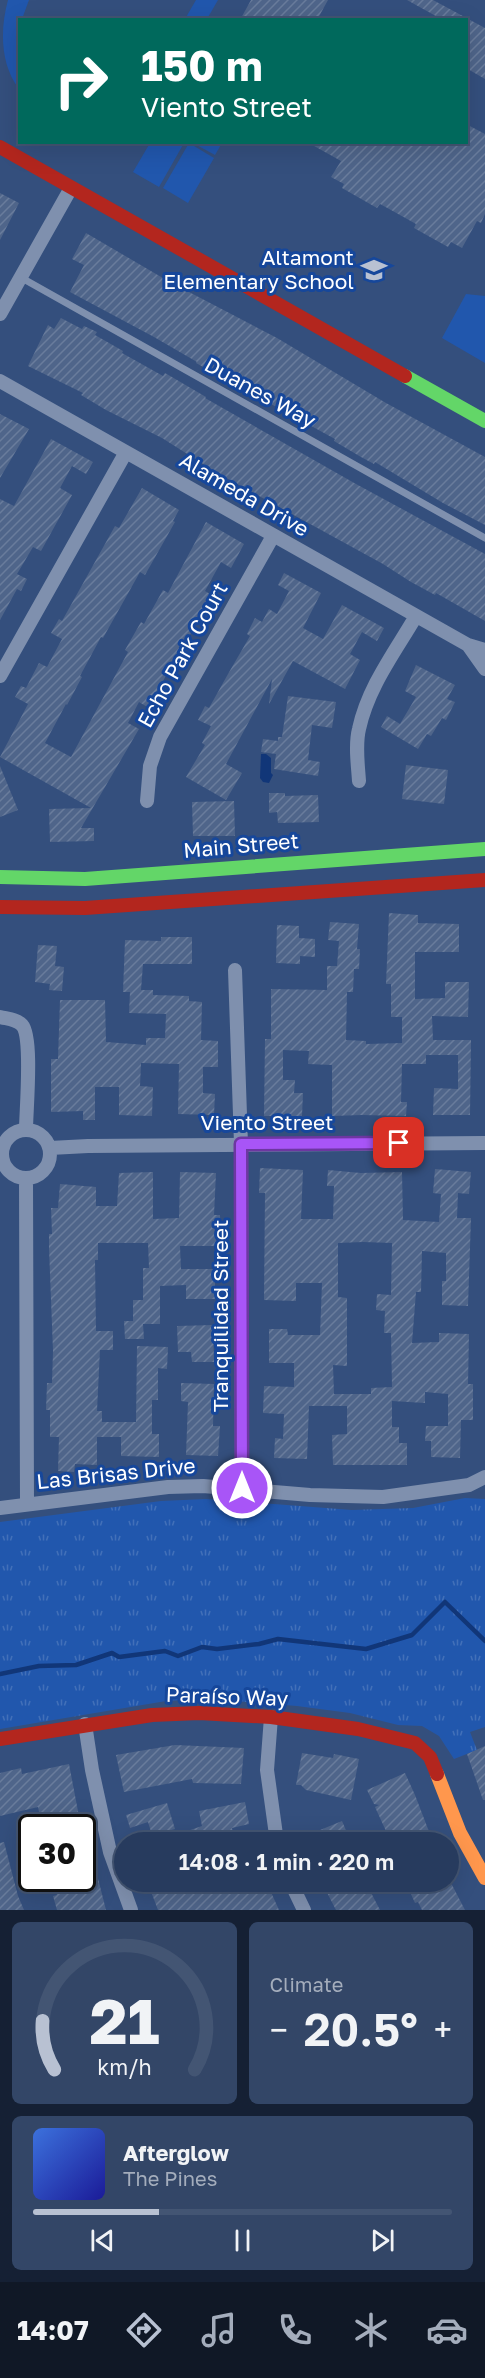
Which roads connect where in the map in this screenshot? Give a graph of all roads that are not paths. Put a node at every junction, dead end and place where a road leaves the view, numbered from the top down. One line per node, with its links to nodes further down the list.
1 (0, 147): 2 (street)
2 (71, 188): 3 (street); 6 (street)
3 (20, 276): 4 (street); 9 (lane, Duanes Way)
4 (0, 314)
5 (0, 381): 7 (street, Alameda Drive)
6 (485, 421)
7 (126, 452): 8 (street, Alameda Drive); 14 (street)
8 (273, 536): 10 (street, Alameda Drive); 16 (street, Echo Park Court)
9 (485, 538)
10 (417, 616): 11 (street, Alameda Drive); 15 (street)
11 (468, 645): 12 (street, Alameda Drive); 13 (street, Alameda Drive)
12 (485, 650)
13 (485, 669)
14 (0, 676)
15 (359, 781)
16 (147, 801)
17 (485, 849): 18 (street, Main Street)
18 (0, 878)
19 (485, 880): 20 (street)
20 (0, 907)
21 (235, 970): 25 (street, Tranquilidad Street)
22 (0, 1017): 23 (street)
23 (26, 1130): 26 (street); 27 (street)
24 (485, 1143): 25 (street, Viento Street)
25 (241, 1144): 26 (street, Viento Street); 30 (street, Tranquilidad Street)
26 (50, 1148): 28 (street)
27 (1, 1159): 28 (street)
28 (26, 1179): 31 (street)
29 (485, 1478): 30 (street, Las Brisas Drive)
30 (242, 1488): 31 (street, Las Brisas Drive)
31 (27, 1504): 32 (street, Las Brisas Drive)
32 (0, 1508)
33 (271, 1717): 34 (street, Paraíso Way); 36 (street); 37 (street, Paraíso Way)
34 (85, 1725): 35 (street, Paraíso Way); 39 (street)
35 (0, 1739)
36 (276, 1832)
37 (485, 1878)
38 (295, 1892): 40 (street)
39 (131, 1910)
40 (304, 1910)

